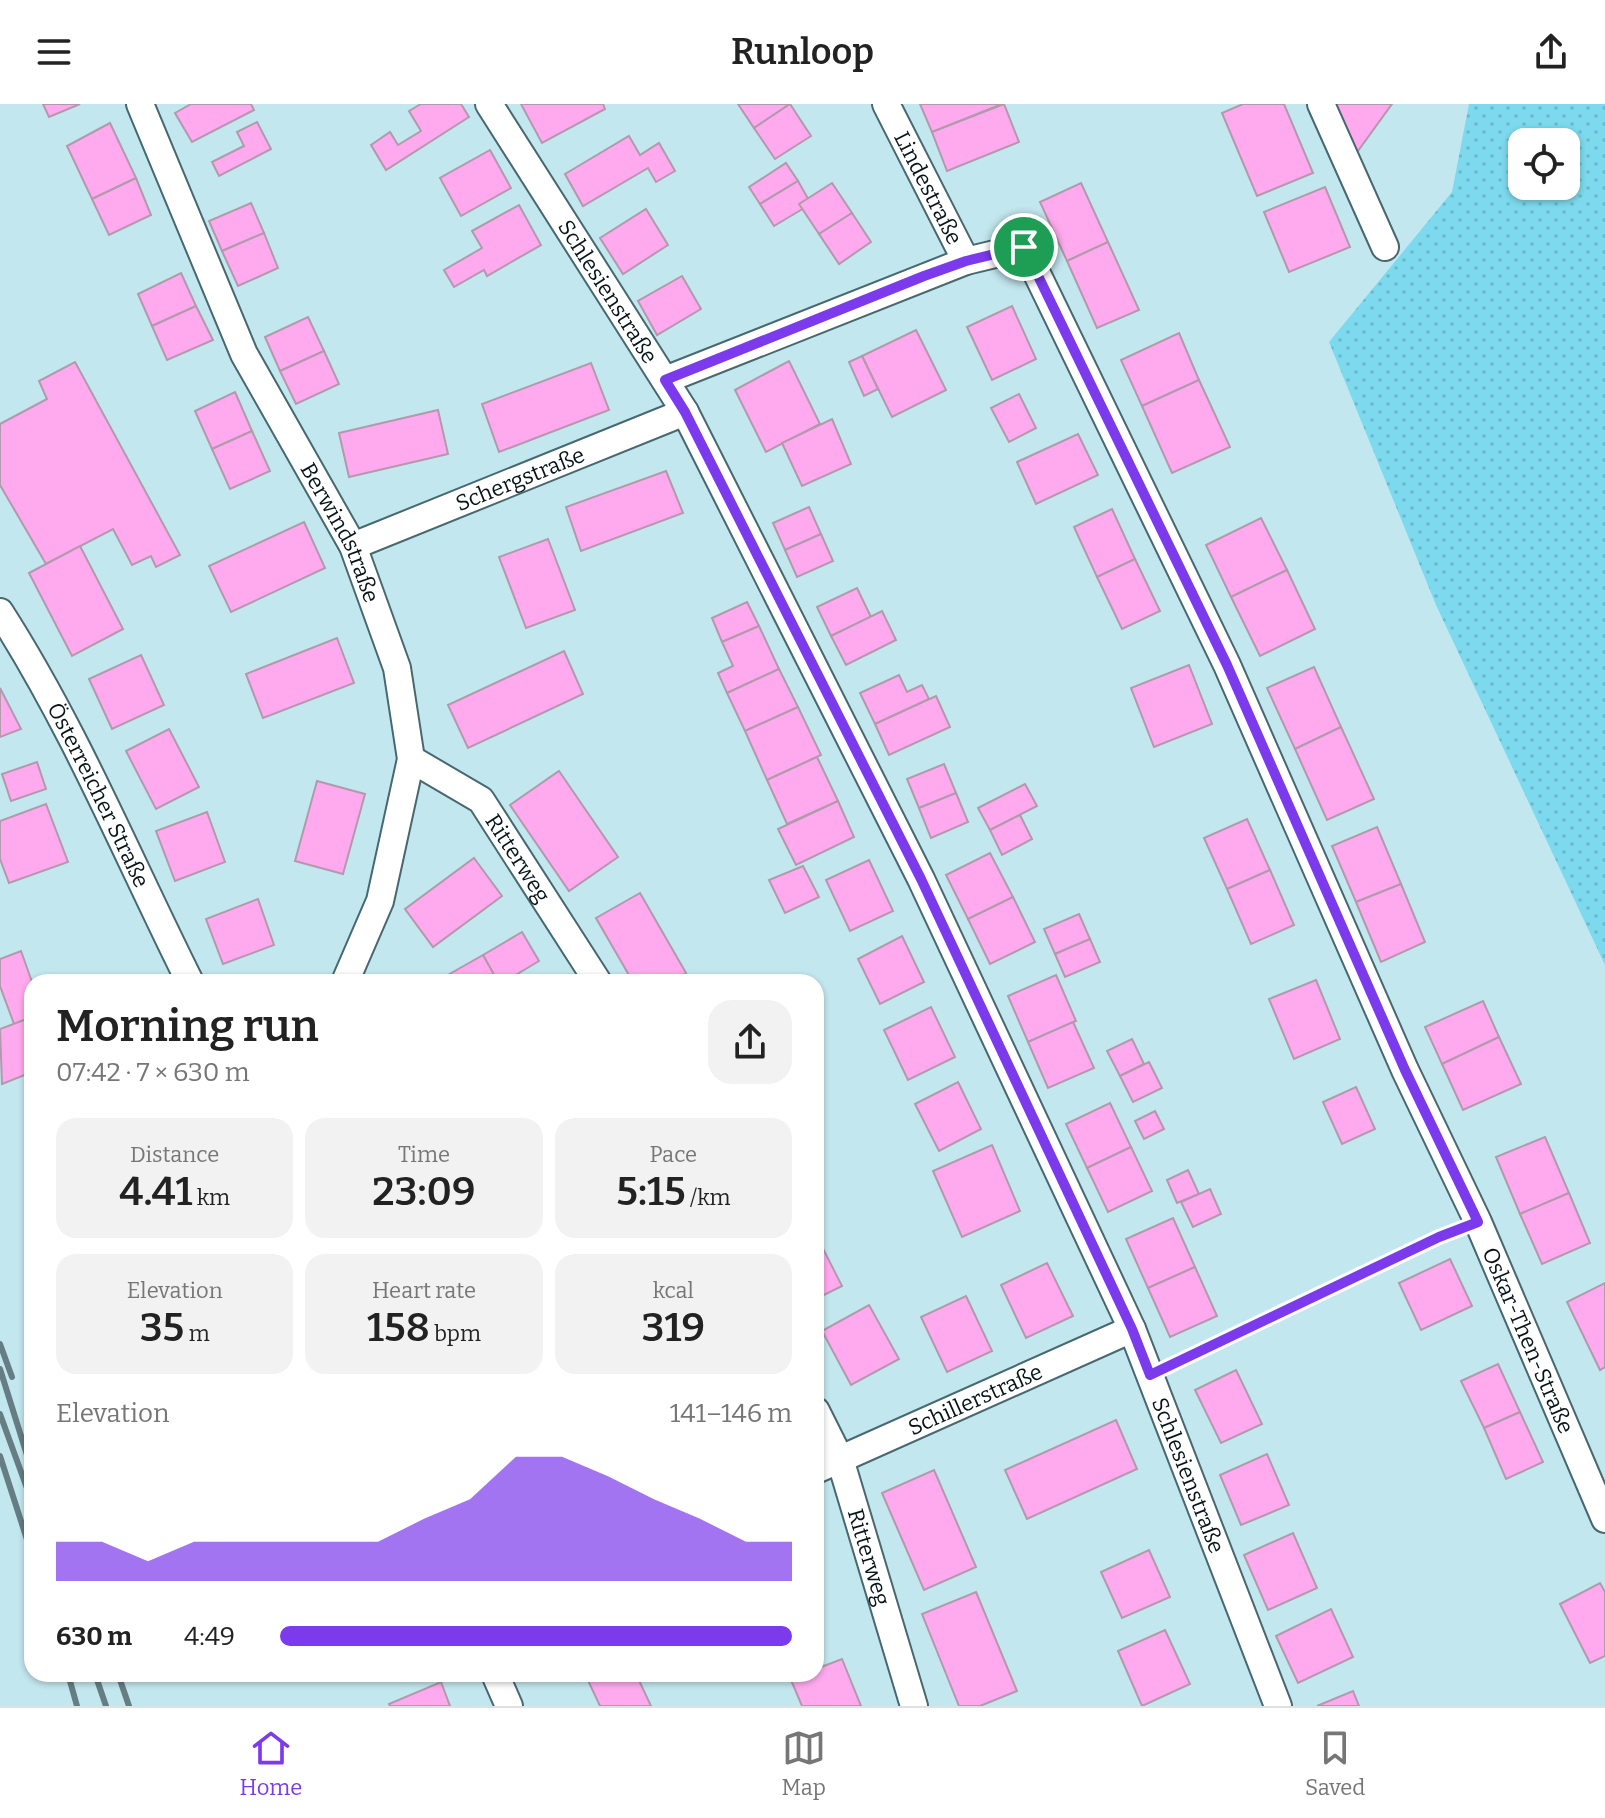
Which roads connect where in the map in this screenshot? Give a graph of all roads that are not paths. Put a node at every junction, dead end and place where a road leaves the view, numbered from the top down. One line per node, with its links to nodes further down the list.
1 (140, 104): 10 (street, Berwindstraße)
2 (489, 104): 8 (street, Schlesienstraße)
3 (886, 104): 7 (street, Lindestraße)
4 (1321, 104): 6 (street)
5 (1024, 247): 7 (street, Lindestraße); 18 (street, Oskar-Then-Straße)
6 (1385, 247)
7 (966, 261): 8 (street)
8 (665, 380): 9 (street, Schlesienstraße)
9 (685, 412): 10 (street, Schergstraße); 16 (street, Schlesienstraße)
10 (353, 546): 12 (street, Berwindstraße)
11 (0, 612): 13 (street, Österreicher Straße)
12 (411, 759): 14 (street, Berwindstraße); 15 (street, Ritterweg)
13 (186, 974)
14 (348, 974)
15 (593, 974)
16 (1132, 1329): 17 (street, Schillerstraße); 22 (street, Schlesienstraße)
17 (828, 1464): 21 (street, Ritterweg)
18 (1605, 1519)
19 (498, 1682): 20 (street)
20 (509, 1706)
21 (914, 1706)
22 (1278, 1706)

